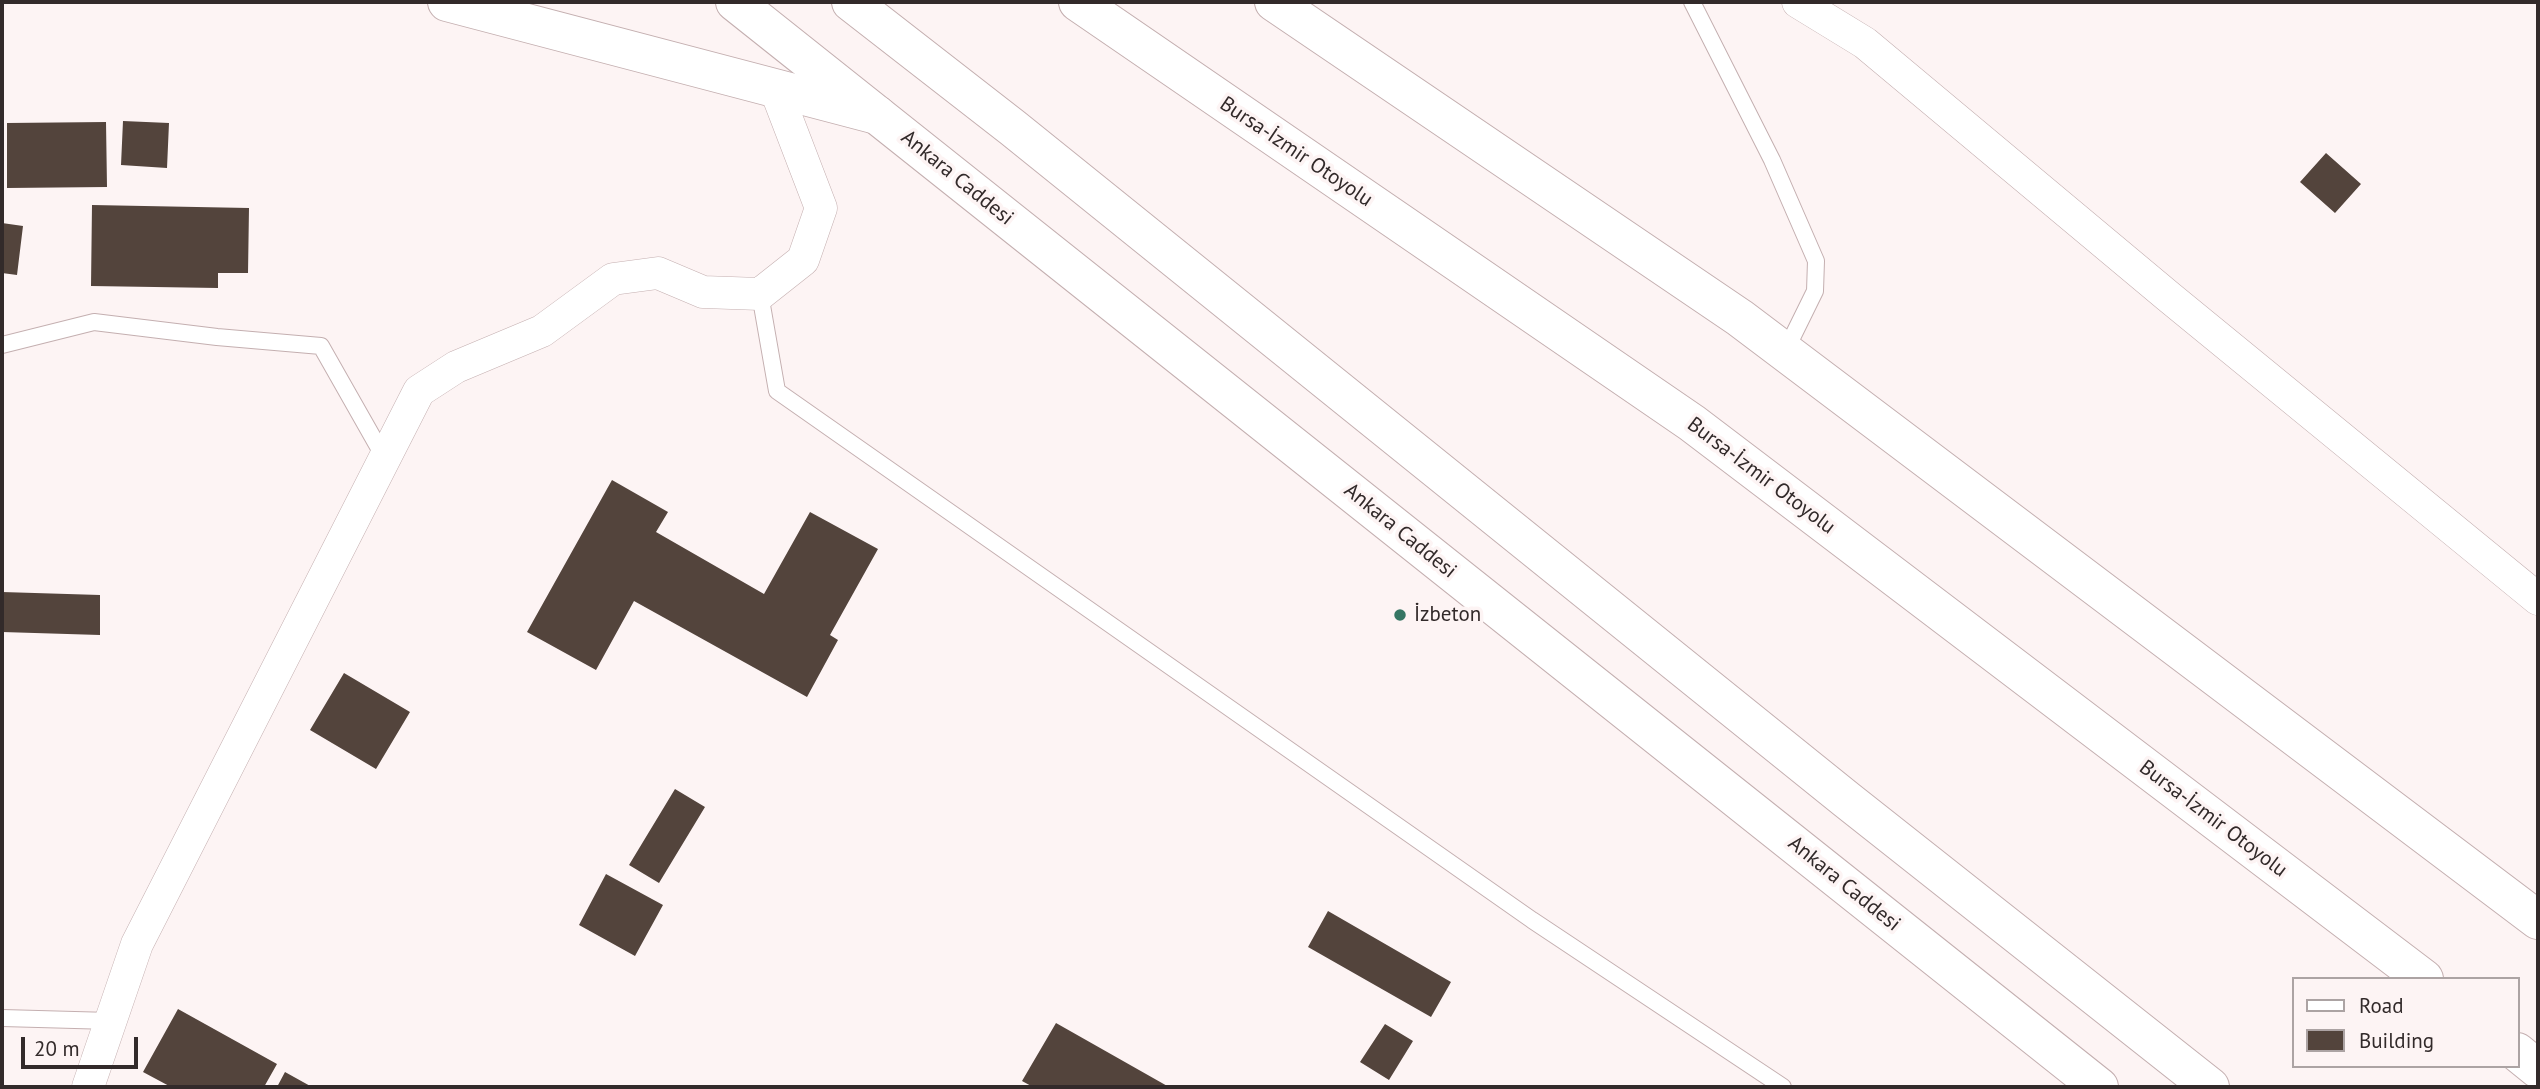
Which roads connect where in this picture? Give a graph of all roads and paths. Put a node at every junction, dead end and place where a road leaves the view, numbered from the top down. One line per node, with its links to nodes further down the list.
1 (447, 2): 8 (main road)
2 (735, 2): 9 (main road, Ankara Caddesi)
3 (851, 2): 24 (main road)
4 (1078, 2): 16 (main road, Bursa-İzmir Otoyolu)
5 (1274, 2): 12 (main road)
6 (1692, 2): 12 (lane)
7 (1798, 2): 14 (street)
8 (775, 88): 9 (main road); 10 (street)
9 (877, 115): 23 (main road, Ankara Caddesi)
10 (760, 294): 13 (street); 22 (lane)
11 (2, 345): 13 (lane)
12 (1785, 352): 15 (main road)
13 (384, 457): 18 (street)
14 (2538, 599)
15 (2538, 920)
16 (2421, 977)
17 (2, 1018): 18 (lane)
18 (111, 1021): 21 (street)
19 (2519, 1054): 20 (main road)
20 (2538, 1069)
21 (88, 1087)
22 (1783, 1087)
23 (2099, 1087)
24 (2210, 1087)

